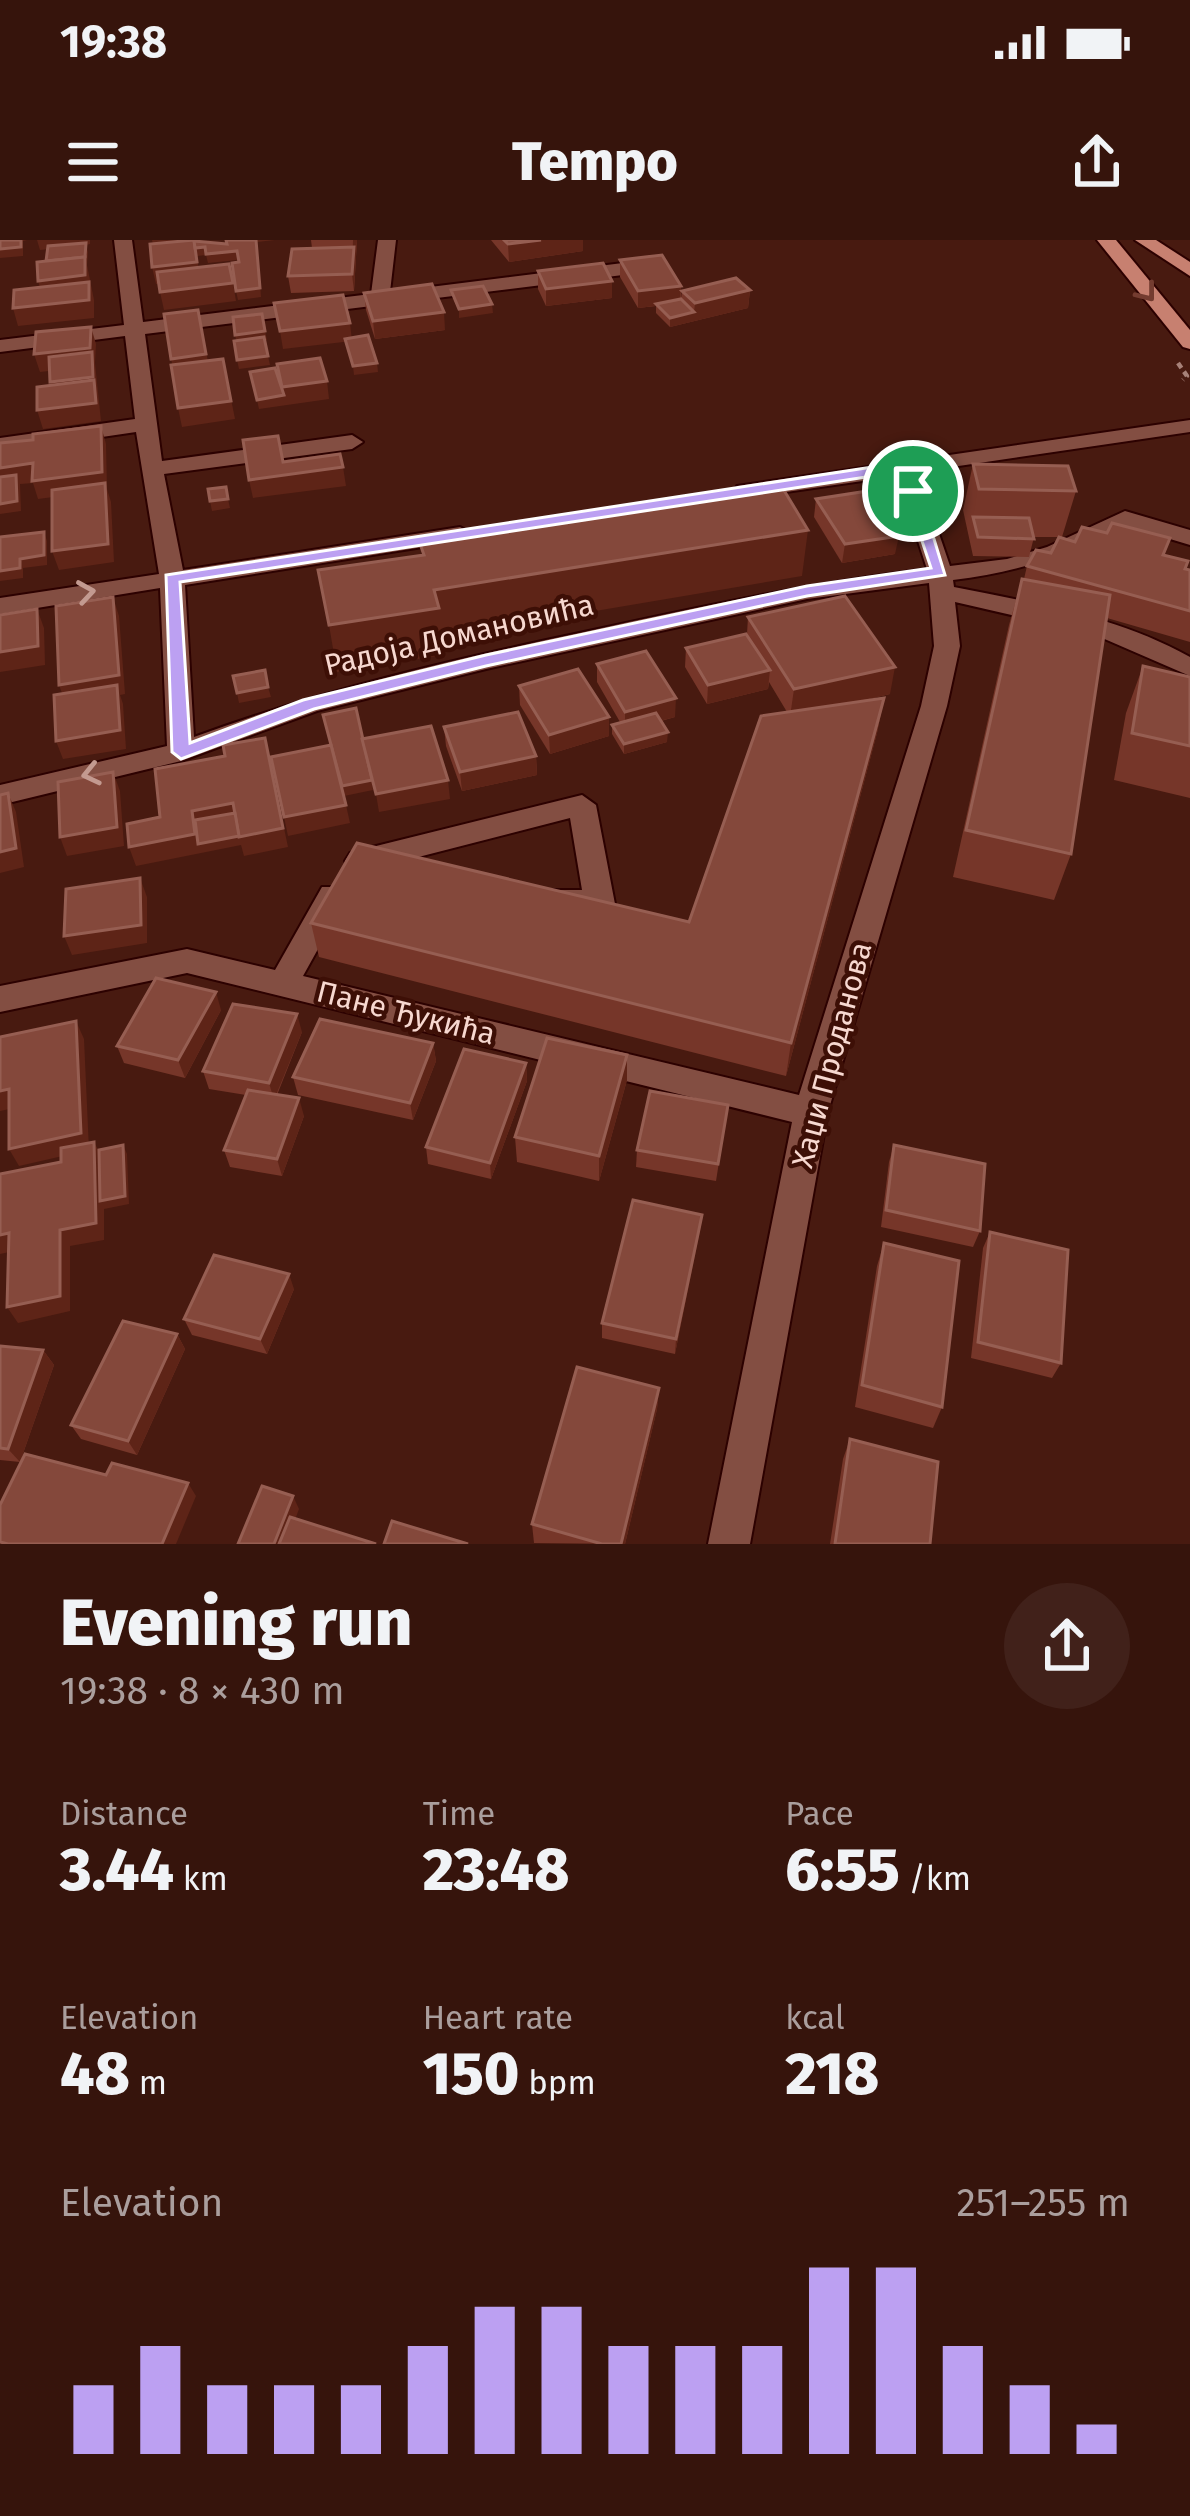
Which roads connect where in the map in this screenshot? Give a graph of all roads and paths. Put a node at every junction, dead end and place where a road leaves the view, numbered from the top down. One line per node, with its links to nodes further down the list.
1 (123, 240): 8 (street)
2 (387, 240): 7 (street)
3 (1106, 240): 9 (main road, one-way to 9)
4 (1144, 240): 6 (main road)
5 (639, 267): 7 (street)
6 (1190, 270)
7 (380, 296): 8 (street)
8 (134, 329): 10 (street); 12 (street)
9 (1190, 343)
10 (0, 346)
11 (1190, 400): 14 (street)
12 (148, 424): 16 (street); 18 (street)
13 (1190, 426): 14 (street)
14 (1154, 429): 17 (street)
15 (352, 442): 18 (street)
16 (0, 445)
17 (905, 467): 19 (street); 23 (street)
18 (152, 469): 22 (street)
19 (716, 496)
20 (480, 531): 22 (street)
21 (1190, 538): 23 (street, Радоја Домановића)
22 (172, 578): 24 (street, one-way to 22); 26 (street)
23 (941, 582): 25 (street); 26 (street, Радоја Домановића); 33 (street, Хаџи Проданова)
24 (0, 606)
25 (1190, 668)
26 (181, 752): 27 (street, Радоја Домановића, one-way to 27)
27 (0, 795)
28 (352, 863): 29 (street); 30 (street); 31 (street)
29 (419, 874)
30 (532, 893)
31 (283, 984): 32 (street, Пане Ђукића); 33 (street, Пане Ђукића)
32 (0, 999)
33 (811, 1112): 34 (street, Хаџи Проданова)
34 (729, 1544)

